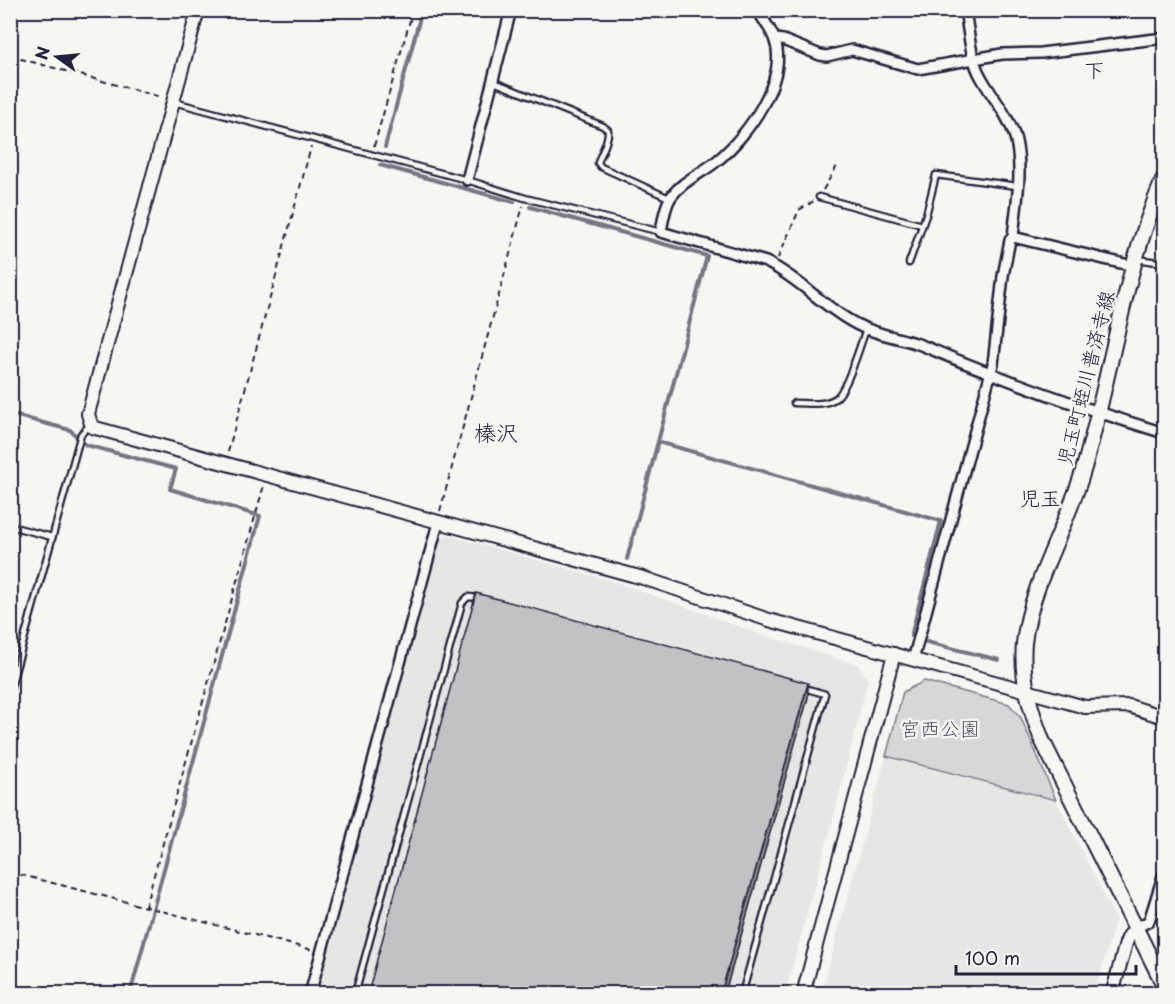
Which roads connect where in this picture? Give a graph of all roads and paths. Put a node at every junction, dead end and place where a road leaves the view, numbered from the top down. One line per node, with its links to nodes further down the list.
1 (198, 10): 11 (street)
2 (413, 10): 13 (path)
3 (511, 10): 10 (street)
4 (757, 10): 7 (street)
5 (965, 10): 9 (street)
6 (1164, 38): 9 (street)
7 (775, 39): 9 (street); 20 (street)
8 (10, 56): 11 (path)
9 (974, 58): 17 (street)
10 (494, 82): 16 (street); 20 (lane)
11 (174, 102): 12 (lane); 32 (street)
12 (313, 139): 13 (lane); 34 (path)
13 (372, 154): 16 (lane)
14 (837, 166): 18 (path)
15 (1164, 178): 24 (main road, 児玉町蛭川普済寺線)
16 (467, 180): 19 (lane)
17 (1019, 186): 21 (lane); 23 (street)
18 (819, 197): 21 (lane); 27 (path)
19 (525, 198): 22 (lane); 36 (path)
20 (670, 199): 22 (street)
21 (922, 225): 25 (lane)
22 (661, 231): 27 (street)
23 (1013, 237): 24 (street); 29 (street)
24 (1134, 262): 26 (lane); 31 (main road, 児玉町蛭川普済寺線)
25 (909, 263)
26 (1164, 263)
27 (774, 266): 28 (street)
28 (866, 329): 29 (street); 30 (lane)
29 (990, 373): 31 (street); 41 (street)
30 (794, 403)
31 (1099, 412): 33 (street); 44 (main road, 児玉町蛭川普済寺線)
32 (90, 425): 34 (street); 38 (lane)
33 (1164, 433)
34 (225, 465): 35 (street)
35 (267, 476): 36 (street); 48 (path)
36 (438, 523): 40 (street); 50 (street)
37 (10, 526): 38 (lane)
38 (52, 537): 43 (lane)
39 (487, 600): 53 (lane)
40 (894, 654): 41 (street); 55 (street)
41 (913, 660): 44 (street)
42 (803, 688): 54 (lane)
43 (10, 690)
44 (1026, 690): 45 (street); 49 (main road, 児玉町蛭川普済寺線)
45 (1164, 717)
46 (10, 872): 48 (path)
47 (1164, 873): 49 (street)
48 (146, 907): 50 (path)
49 (1136, 928): 51 (main road, 児玉町蛭川普済寺線); 56 (street)
50 (322, 952): 52 (street)
51 (1164, 985)
52 (310, 993)
53 (355, 993)
54 (742, 993)
55 (803, 993)
56 (1112, 993)

